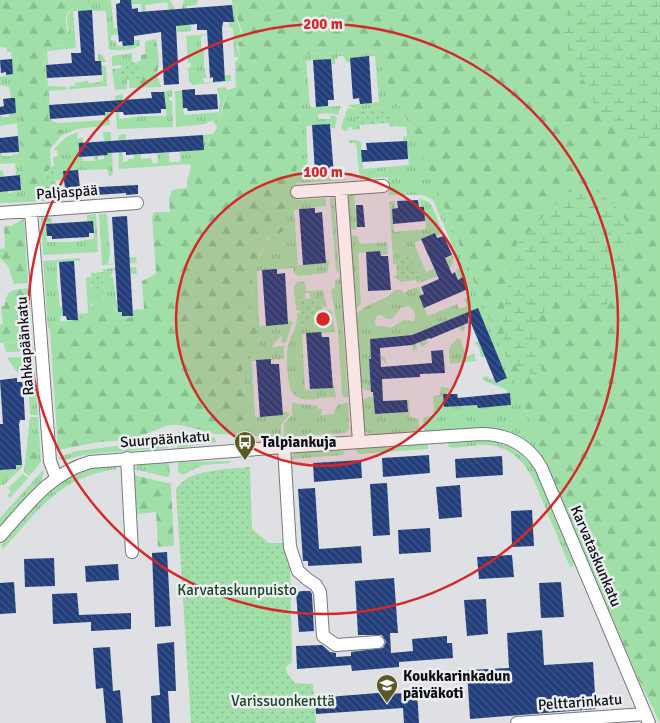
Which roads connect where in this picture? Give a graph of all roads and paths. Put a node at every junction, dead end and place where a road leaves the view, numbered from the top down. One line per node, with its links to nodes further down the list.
1 (383, 186): 2 (street)
2 (341, 188): 3 (street); 8 (street)
3 (297, 192)
4 (137, 203): 5 (street, Paljaspää)
5 (31, 210): 6 (street, Paljaspää); 11 (street, Rahkapäänkatu)
6 (0, 213)
7 (482, 434): 8 (street, Suurpäänkatu); 15 (street, Karvataskunkatu)
8 (359, 442): 9 (street, Suurpäänkatu)
9 (284, 447): 10 (street, Suurpäänkatu); 14 (street)
10 (127, 458): 11 (street, Suurpäänkatu); 13 (street)
11 (56, 477): 12 (street, Suurpäänkatu)
12 (0, 536)
13 (132, 552)
14 (378, 642)
15 (647, 718): 16 (street, Pelttarinkatu)
16 (517, 723)

